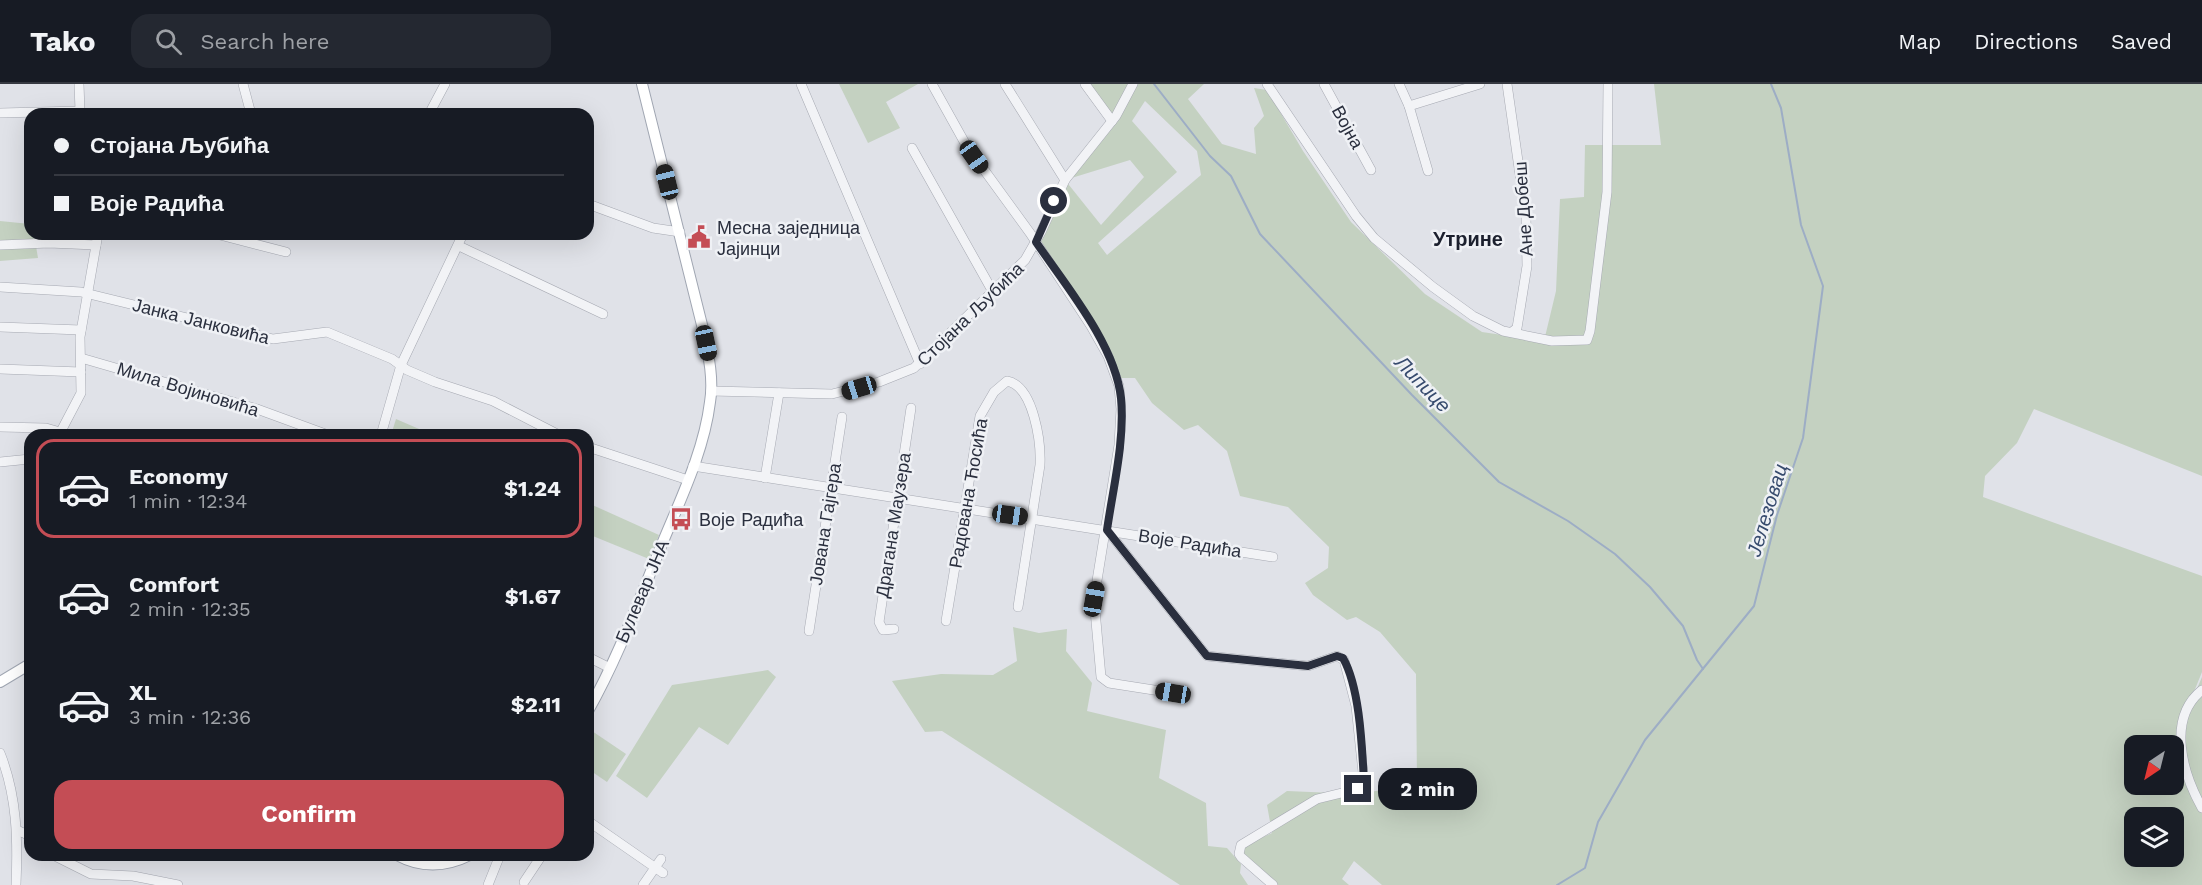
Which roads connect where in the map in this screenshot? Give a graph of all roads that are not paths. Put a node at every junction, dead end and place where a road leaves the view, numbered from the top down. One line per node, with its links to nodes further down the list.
1 (79, 84): 17 (street)
2 (243, 84): 18 (street)
3 (445, 84): 19 (street)
4 (642, 84): 28 (main road, Булевар ЈНА)
5 (801, 84): 45 (street)
6 (932, 84): 32 (street)
7 (1005, 84): 26 (street)
8 (1085, 84): 22 (street)
9 (1132, 84): 22 (street, Стојана Љубића)
10 (1267, 84): 43 (street)
11 (1324, 84): 24 (street, Војна)
12 (1399, 84): 16 (street)
13 (1507, 84): 43 (street, Ане Добеш)
14 (1608, 84): 43 (street)
15 (1473, 85): 16 (street)
16 (1409, 106): 25 (street)
17 (80, 108)
18 (249, 108)
19 (432, 108)
20 (24, 112): 21 (street)
21 (0, 113)
22 (1112, 121): 26 (street, Стојана Љубића)
23 (912, 148): 38 (street)
24 (1371, 170)
25 (1428, 171)
26 (1065, 180): 32 (street, Стојана Љубића)
27 (594, 206): 28 (street)
28 (680, 232): 49 (main road, Булевар ЈНА)
29 (97, 240): 34 (street)
30 (239, 240): 36 (street)
31 (462, 240): 35 (street)
32 (1036, 242): 38 (street, Стојана Љубића); 69 (street)
33 (0, 245): 34 (street)
34 (96, 245): 39 (street)
35 (459, 246): 40 (street); 46 (street)
36 (286, 252)
37 (0, 287): 39 (street, Јанка Јанковића)
38 (993, 292): 45 (street, Стојана Љубића)
39 (89, 293): 42 (street); 46 (street, Јанка Јанковића)
40 (603, 314)
41 (0, 327): 42 (street)
42 (81, 330): 44 (street)
43 (1512, 332)
44 (81, 358): 48 (street); 56 (street, Мила Војиновића)
45 (920, 364): 50 (street, Стојана Љубића)
46 (401, 365): 57 (street); 58 (street, Јанка Јанковића)
47 (0, 369): 48 (street)
48 (81, 372): 55 (street)
49 (711, 392): 50 (street, Стојана Љубића); 62 (main road, Булевар ЈНА)
50 (779, 393): 63 (street)
51 (911, 408): 66 (street, Драгана Маузера)
52 (842, 417): 65 (street, Јована Гајгера)
53 (0, 427): 54 (street)
54 (47, 429)
55 (62, 429)
56 (312, 429)
57 (383, 429)
58 (547, 429)
59 (594, 449): 64 (street)
60 (24, 460): 61 (street)
61 (0, 462)
62 (693, 466): 63 (street, Воје Радића); 64 (main road, Булевар ЈНА)
63 (765, 478): 65 (street, Воје Радића)
64 (688, 480): 77 (main road, Булевар ЈНА)
65 (831, 487): 66 (street, Воје Радића); 74 (street, Јована Гајгера)
66 (898, 498): 67 (street, Воје Радића); 73 (street, Драгана Маузера)
67 (965, 508): 68 (street, Воје Радића); 68 (street, Радована Ћосића); 72 (street, Радована Ћосића)
68 (1032, 518): 69 (street, Воје Радића); 71 (street)
69 (1107, 530): 70 (street, Воје Радића); 80 (street); 103 (street, Воје Радића)
70 (1273, 557)
71 (1018, 607)
72 (946, 621)
73 (894, 629)
74 (809, 631)
75 (594, 660): 77 (street)
76 (24, 668): 78 (main road)
77 (610, 668): 81 (main road, Булевар ЈНА)
78 (0, 682)
79 (2202, 690): 83 (street)
80 (1173, 693)
81 (594, 699)
82 (0, 753): 85 (street)
83 (2202, 808)
84 (594, 825): 93 (street)
85 (17, 830): 86 (street); 97 (street)
86 (24, 833)
87 (662, 859): 93 (street)
88 (65, 861): 94 (street)
89 (411, 861): 90 (main road)
90 (454, 861)
91 (498, 861): 101 (street)
92 (538, 861): 96 (street)
93 (659, 870): 102 (street)
94 (91, 874): 95 (street); 98 (street)
95 (123, 875): 99 (street); 100 (street)
96 (524, 882)
97 (16, 885)
98 (92, 885)
99 (128, 885)
100 (178, 885)
101 (488, 885)
102 (643, 885)
103 (1273, 885)

